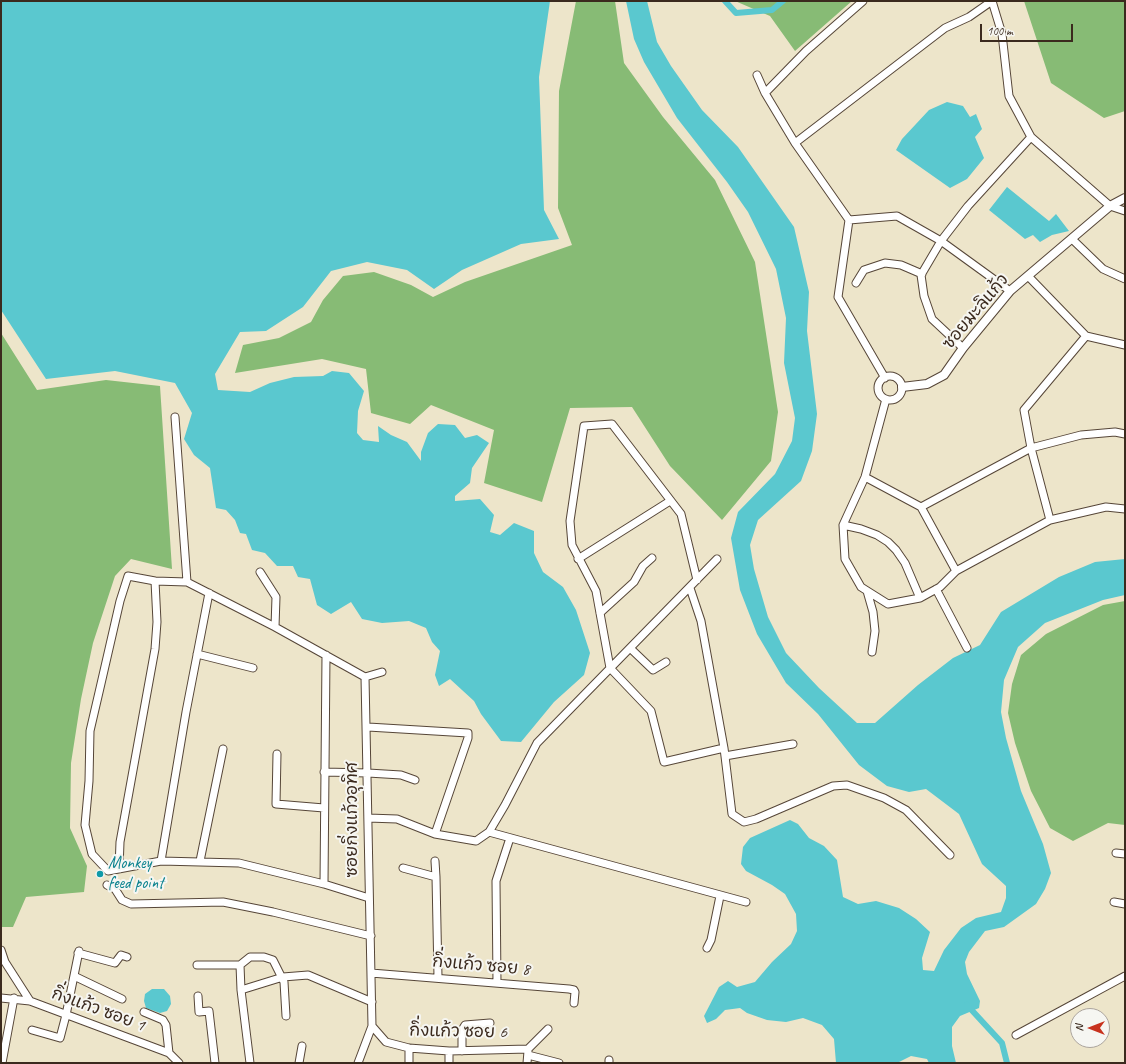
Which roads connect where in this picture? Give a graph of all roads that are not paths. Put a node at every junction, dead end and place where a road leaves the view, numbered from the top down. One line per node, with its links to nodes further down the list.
1 (863, 1): 4 (street)
2 (992, 1): 5 (street); 6 (street)
3 (758, 75): 4 (street)
4 (766, 93): 6 (street)
5 (1031, 137): 8 (street); 12 (street)
6 (796, 143): 10 (street)
7 (1125, 198): 8 (street, ซอยมะลิแก้ว)
8 (1110, 206): 9 (street); 11 (street, ซอยมะลิแก้ว)
9 (1125, 211)
10 (850, 220): 12 (street); 21 (street)
11 (1072, 239): 14 (street, ซอยมะลิแก้ว); 15 (street)
12 (941, 241): 13 (street); 17 (street)
13 (922, 274): 16 (street); 20 (street)
14 (1028, 276): 17 (street, ซอยมะลิแก้ว); 18 (street)
15 (1125, 279)
16 (856, 282)
17 (1010, 291): 20 (street, ซอยมะลิแก้ว)
18 (1086, 336): 19 (street); 26 (street)
19 (1125, 345)
20 (963, 348): 22 (street, ซอยมะลิแก้ว)
21 (885, 378): 22 (street); 23 (street)
22 (902, 388): 23 (street)
23 (886, 399): 27 (street)
24 (175, 417): 40 (street)
25 (1125, 434): 26 (street)
26 (1031, 448): 29 (street); 31 (street)
27 (865, 478): 29 (street); 32 (street)
28 (670, 501): 33 (street); 33 (street); 38 (street)
29 (921, 507): 36 (street)
30 (1125, 509): 31 (street)
31 (1050, 520): 36 (street)
32 (843, 525): 43 (street); 45 (street)
33 (578, 558): 46 (street)
34 (652, 558): 46 (street)
35 (717, 558): 38 (street)
36 (956, 571): 42 (street)
37 (260, 572): 47 (street)
38 (697, 580): 41 (street)
39 (155, 581): 40 (street); 79 (street); 79 (street)
40 (187, 582): 44 (street)
41 (690, 588): 48 (street); 60 (street)
42 (936, 589): 45 (street); 49 (street)
43 (867, 591): 45 (street); 50 (street)
44 (209, 593): 47 (street); 51 (street)
45 (920, 598)
46 (600, 613): 55 (street)
47 (275, 627): 52 (street)
48 (630, 648): 53 (street); 55 (street)
49 (967, 648)
50 (872, 652)
51 (197, 654): 54 (street); 75 (street)
52 (326, 655): 57 (street); 64 (street)
53 (666, 662)
54 (253, 668)
55 (610, 668): 60 (street); 69 (street)
56 (382, 672): 57 (street)
57 (365, 677): 58 (street, ซอยกิ่งแก้วอุทิศ)
58 (368, 728): 65 (street, ซอยกิ่งแก้วอุทิศ); 70 (street)
59 (793, 744): 63 (street)
60 (724, 748): 63 (street)
61 (223, 749): 76 (street)
62 (277, 754): 67 (street)
63 (725, 756): 74 (street)
64 (324, 772): 65 (street); 67 (street)
65 (368, 773): 66 (street); 68 (street, ซอยกิ่งแก้วอุทิศ)
66 (415, 780)
67 (324, 808): 81 (street)
68 (368, 818): 70 (street); 84 (street, ซอยกิ่งแก้วอุทิศ)
69 (489, 832): 70 (street); 71 (street)
70 (435, 834)
71 (510, 838): 83 (street); 100 (street)
72 (1116, 853): 73 (street)
73 (1125, 854)
74 (950, 855)
75 (162, 861): 76 (street); 79 (street)
76 (200, 861): 81 (street)
77 (435, 861): 80 (street)
78 (403, 868): 80 (street)
79 (119, 869)
80 (436, 877): 98 (street)
81 (324, 884): 84 (street)
82 (107, 885): 89 (street)
83 (720, 896): 86 (street); 90 (street)
84 (369, 898): 89 (street, ซอยกิ่งแก้วอุทิศ)
85 (1125, 900): 88 (street)
86 (746, 902)
87 (1114, 902): 88 (street)
88 (1125, 904)
89 (371, 936): 95 (street, ซอยกิ่งแก้วอุทิศ)
90 (707, 948)
91 (1, 950): 106 (street)
92 (127, 957): 96 (street)
93 (197, 965): 94 (street)
94 (240, 965): 99 (street); 101 (street)
95 (371, 973): 98 (street, กิ่งแก้ว ซอย 8); 107 (street, ซอยกิ่งแก้วอุทิศ)
96 (74, 976): 105 (street); 110 (street)
97 (1125, 976): 116 (street)
98 (438, 977): 100 (street, กิ่งแก้ว ซอย 8)
99 (282, 978): 101 (street); 107 (street); 111 (street)
100 (497, 983): 108 (street, กิ่งแก้ว ซอย 8)
101 (241, 990): 127 (street)
102 (198, 996): 126 (street)
103 (1, 998): 104 (street, กิ่งแก้ว ซอย 1)
104 (14, 998): 106 (street, กิ่งแก้ว ซอย 1); 117 (street)
105 (122, 999)
106 (30, 1002): 110 (street, กิ่งแก้ว ซอย 1)
107 (372, 1002): 113 (street, ซอยกิ่งแก้วอุทิศ)
108 (574, 1003)
109 (144, 1012): 122 (street)
110 (66, 1015): 115 (street); 122 (street, กิ่งแก้ว ซอย 1)
111 (286, 1016)
112 (490, 1023): 121 (street)
113 (372, 1026): 119 (street, กิ่งแก้ว ซอย 6); 129 (street, ซอยกิ่งแก้วอุทิศ)
114 (548, 1029): 123 (street)
115 (32, 1030)
116 (1016, 1035)
117 (4, 1040): 124 (street)
118 (302, 1046): 128 (street)
119 (409, 1048): 120 (street, กิ่งแก้ว ซอย 6); 130 (street)
120 (449, 1050): 121 (street, กิ่งแก้ว ซอย 6); 131 (street)
121 (462, 1050): 123 (street, กิ่งแก้ว ซอย 6)
122 (169, 1053): 125 (street, กิ่งแก้ว ซอย 1)
123 (528, 1056): 132 (street, กิ่งแก้ว ซอย 6)
124 (2, 1063)
125 (178, 1063)
126 (215, 1063)
127 (250, 1063)
128 (299, 1063)
129 (358, 1063)
130 (409, 1063)
131 (449, 1063)
132 (559, 1063)

